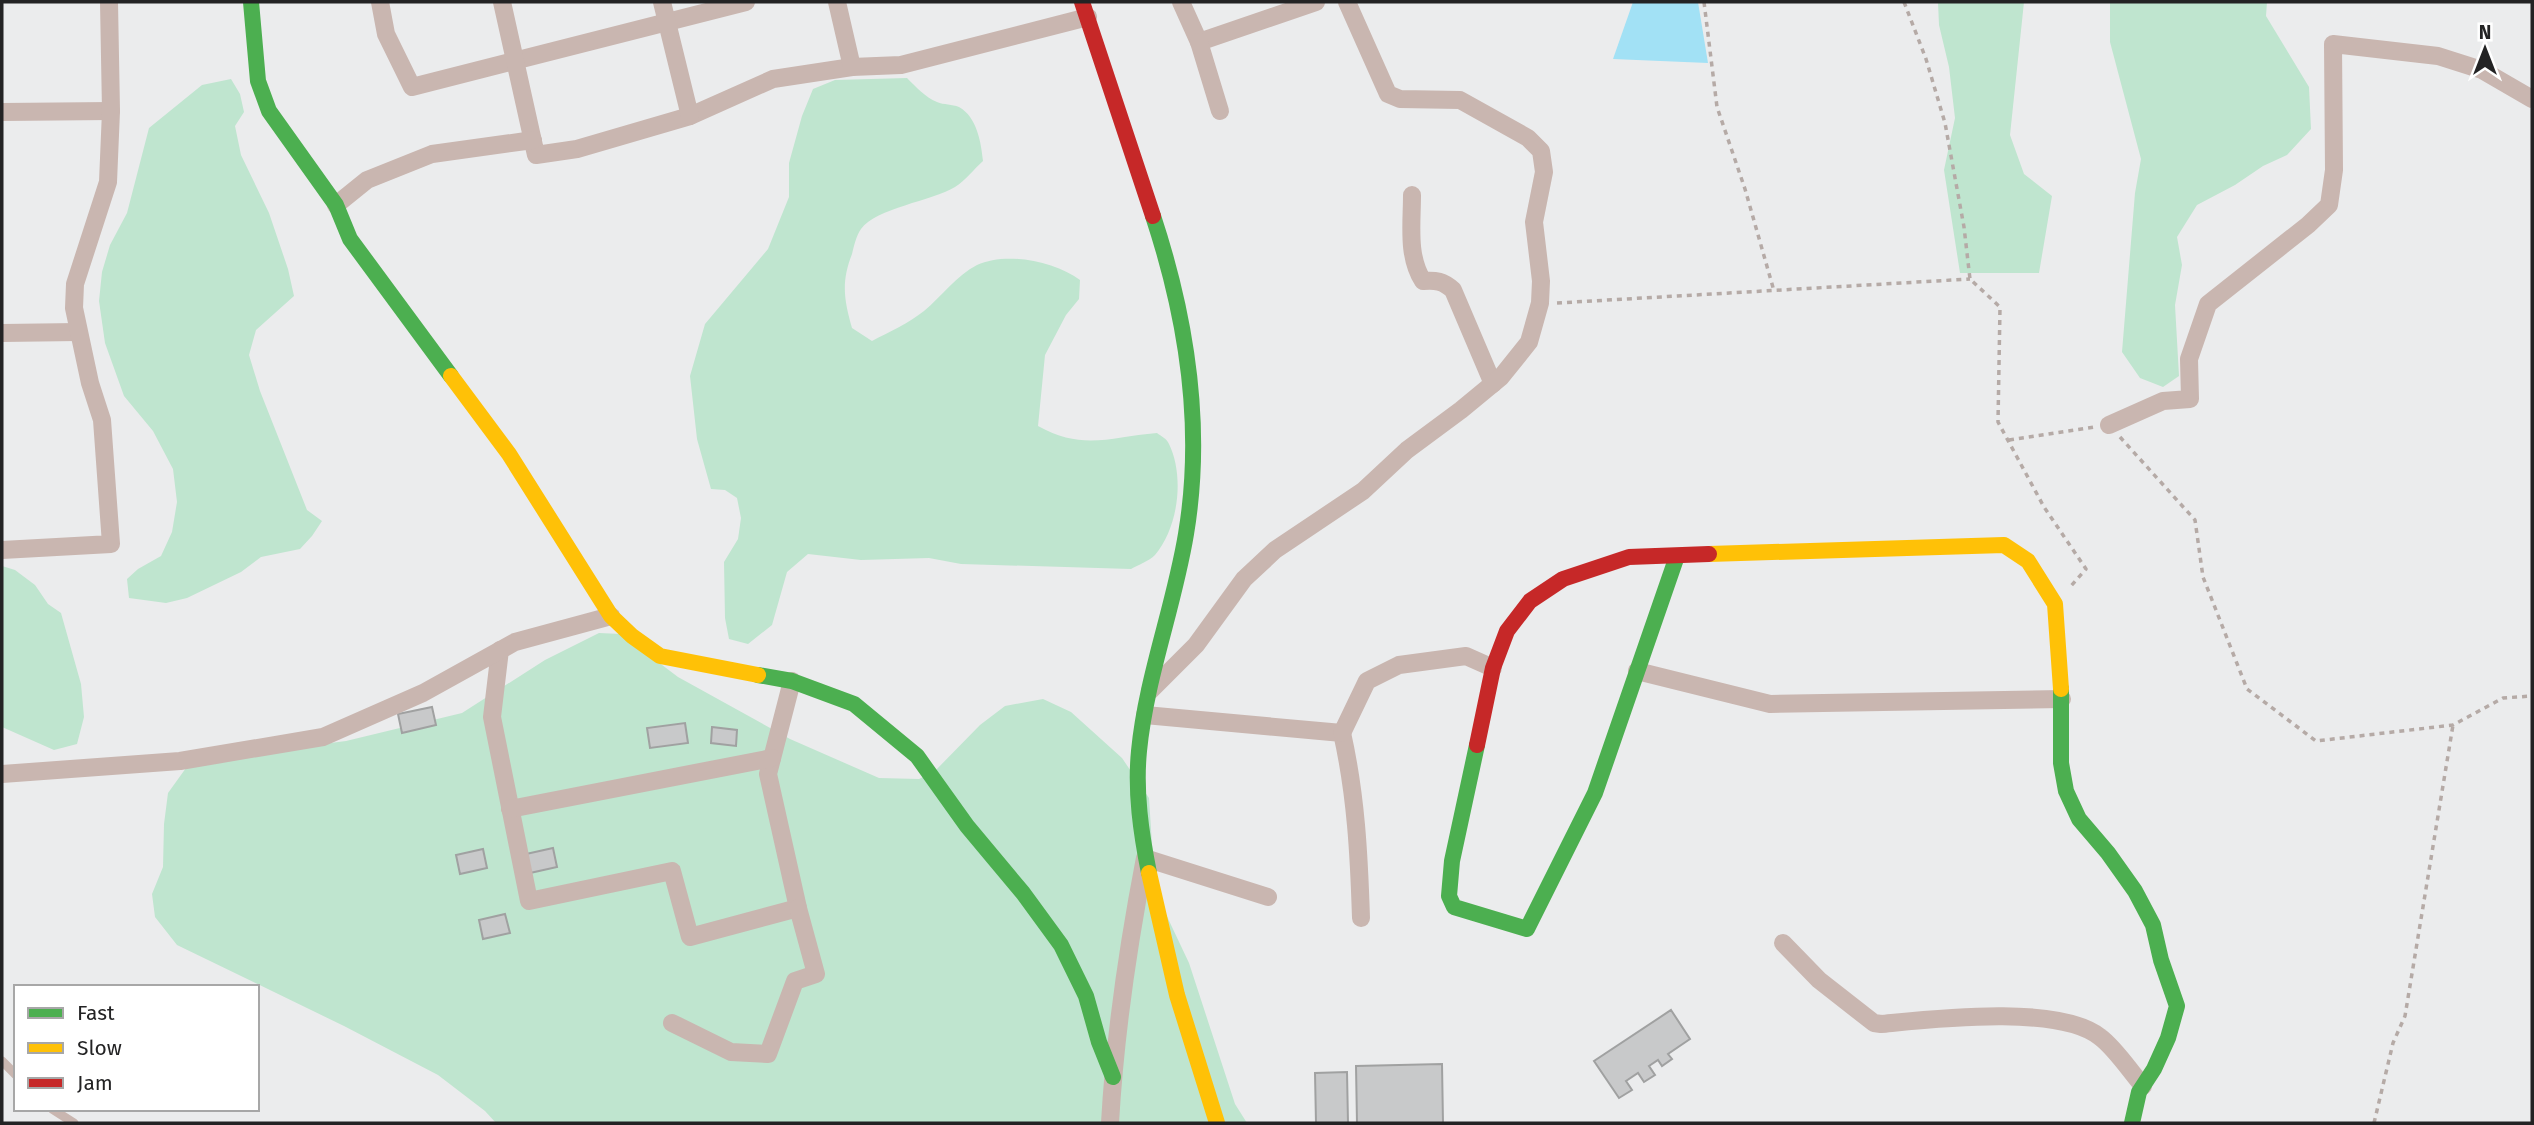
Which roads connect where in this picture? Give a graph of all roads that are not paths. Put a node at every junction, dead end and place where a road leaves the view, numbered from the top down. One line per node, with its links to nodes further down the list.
1 (109, 2): 17 (street)
2 (251, 2): 23 (street)
3 (380, 2): 14 (street)
4 (502, 2): 14 (street)
5 (662, 2): 12 (street)
6 (746, 2): 12 (street)
7 (837, 2): 15 (street)
8 (1181, 2): 13 (street)
9 (1316, 2): 13 (street)
10 (1347, 2): 26 (street)
11 (1085, 9): 15 (street); 35 (street)
12 (667, 23): 14 (street); 20 (street)
13 (1199, 41): 18 (street)
14 (516, 61): 21 (street)
15 (852, 67): 20 (street)
16 (2532, 99): 27 (street)
17 (111, 111): 19 (street); 24 (street)
18 (1220, 111)
19 (2, 112)
20 (690, 116): 21 (street)
21 (533, 140): 23 (street)
22 (1412, 195): 26 (street)
23 (336, 205): 30 (street)
24 (78, 332): 25 (street); 28 (street)
25 (2, 333)
26 (1493, 384): 35 (street)
27 (2109, 425)
28 (2, 550)
29 (1677, 556): 32 (street); 33 (street); 36 (street)
30 (611, 617): 31 (street); 34 (street)
31 (500, 650): 40 (street); 41 (street)
32 (1493, 668): 33 (street); 38 (street)
33 (1637, 671): 36 (street)
34 (792, 681): 39 (street); 50 (street)
35 (1150, 692): 37 (street)
36 (2062, 699): 51 (street)
37 (1145, 716): 38 (street); 42 (street)
38 (1342, 733): 45 (street)
39 (772, 758): 41 (street); 44 (street)
40 (2, 774)
41 (510, 809): 44 (street)
42 (1145, 858): 43 (street); 50 (street); 55 (street)
43 (1268, 897)
44 (798, 908): 47 (street)
45 (1361, 918)
46 (1783, 943): 51 (street)
47 (672, 1023)
48 (2, 1060): 49 (lane)
49 (14, 1074)
50 (1113, 1077): 54 (street)
51 (2143, 1086): 56 (street)
52 (55, 1111): 53 (lane)
53 (74, 1123)
54 (1110, 1123)
55 (1217, 1123)
56 (2132, 1123)

